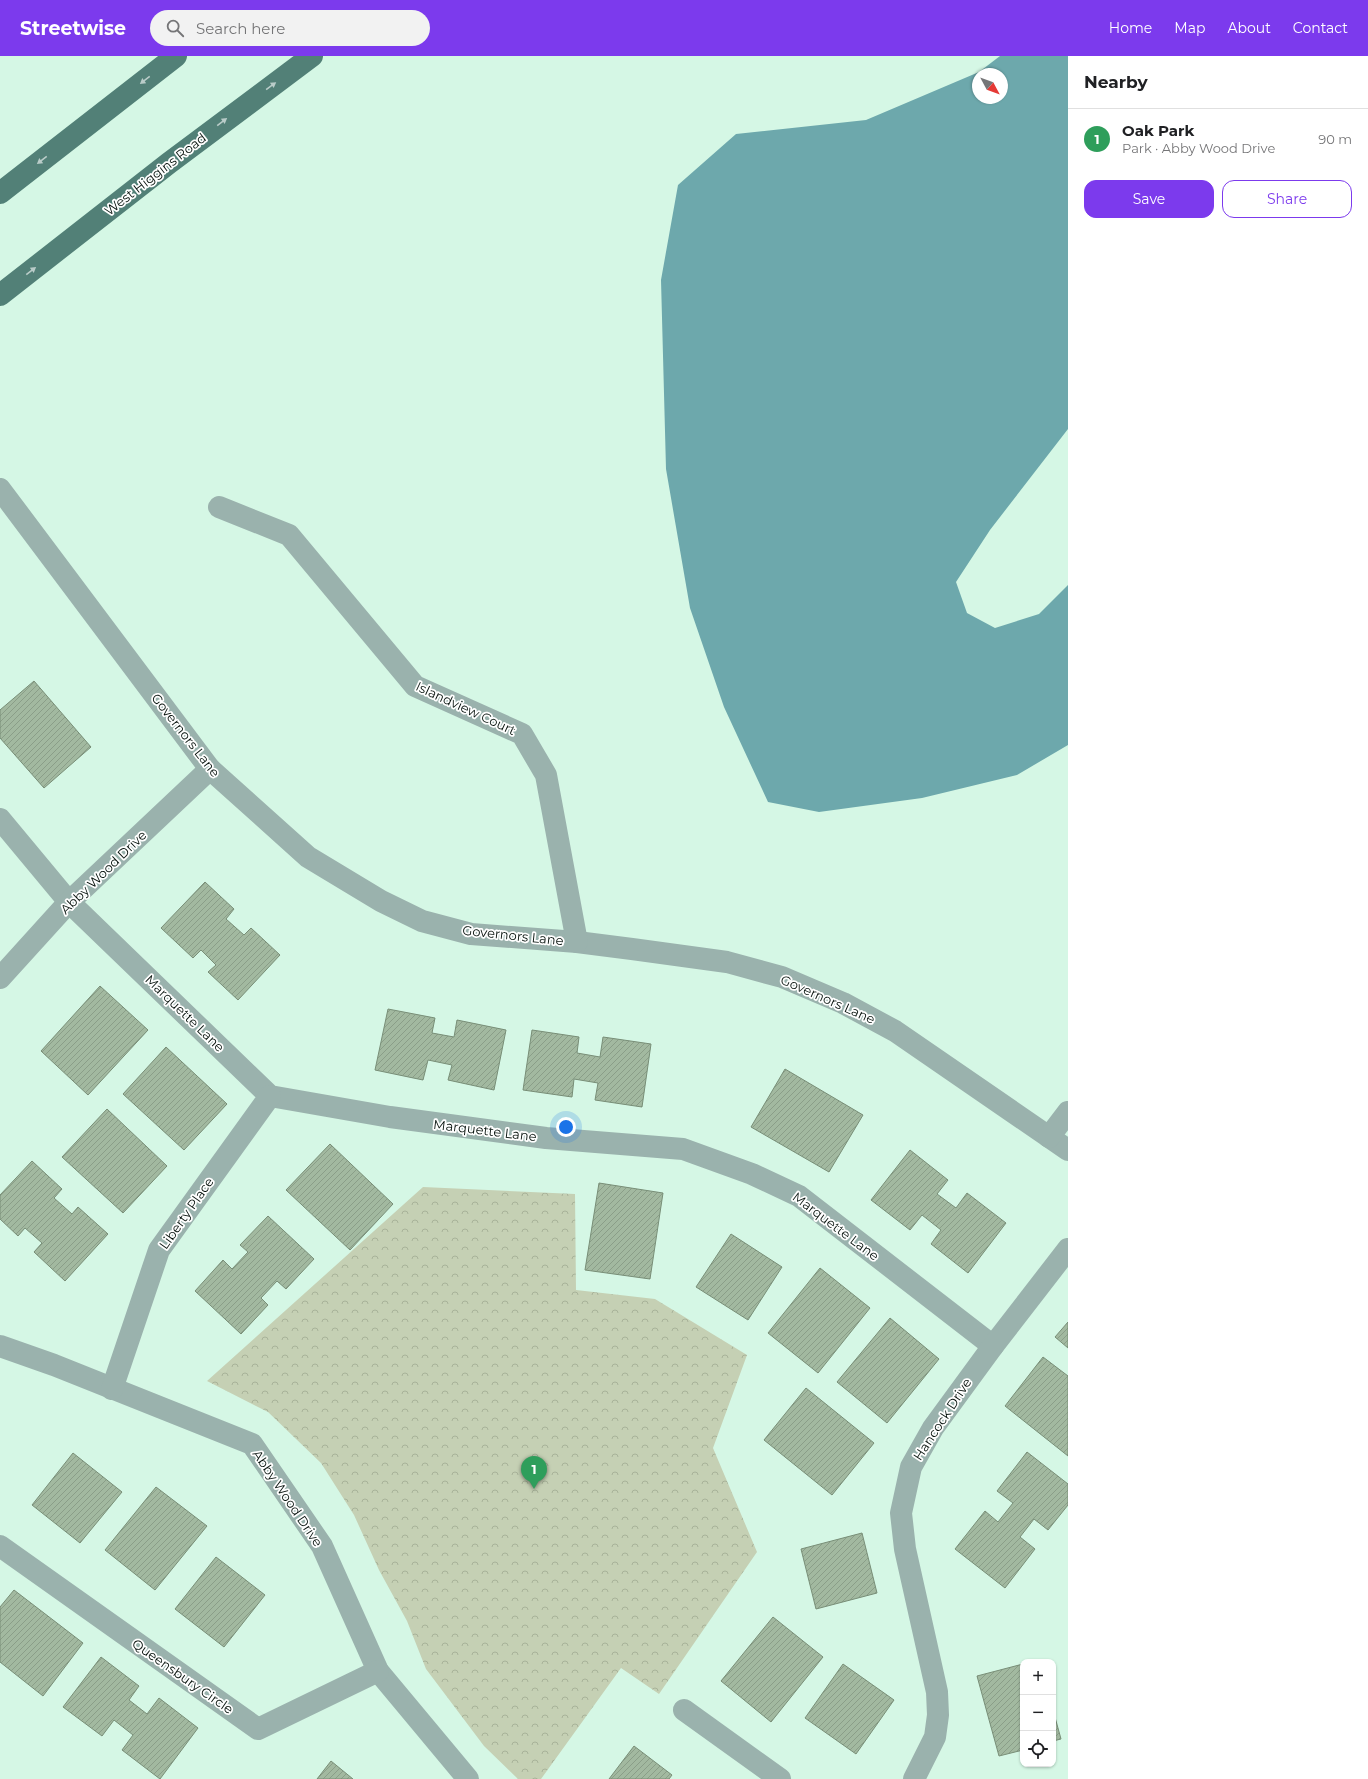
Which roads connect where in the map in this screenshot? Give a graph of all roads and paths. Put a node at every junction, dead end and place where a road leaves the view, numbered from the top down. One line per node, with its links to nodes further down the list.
1 (176, 56): 3 (main road, one-way to 3)
2 (312, 56): 4 (main road, West Higgins Road, one-way to 2)
3 (0, 193)
4 (0, 295)
5 (0, 489): 7 (street, Governors Lane)
6 (220, 507): 10 (street, Islandview Court)
7 (210, 769): 9 (street, Abby Wood Drive); 10 (street, Governors Lane)
8 (0, 819): 9 (street)
9 (70, 902): 11 (street, Abby Wood Drive); 12 (street, Marquette Lane)
10 (577, 942): 14 (street, Governors Lane)
11 (0, 978)
12 (270, 1096): 18 (street, Marquette Lane); 19 (street, Liberty Place)
13 (1068, 1112): 14 (street)
14 (1049, 1136): 15 (street, Governors Lane)
15 (1068, 1150)
16 (1068, 1249): 18 (street, Hancock Drive)
17 (0, 1346): 19 (street, Abby Wood Drive)
18 (993, 1346): 25 (street, Hancock Drive)
19 (112, 1389): 21 (street, Abby Wood Drive)
20 (0, 1546): 21 (street, Queensbury Circle)
21 (378, 1671): 23 (street, Abby Wood Drive)
22 (684, 1710): 24 (street)
23 (468, 1779)
24 (780, 1779)
25 (914, 1779)

